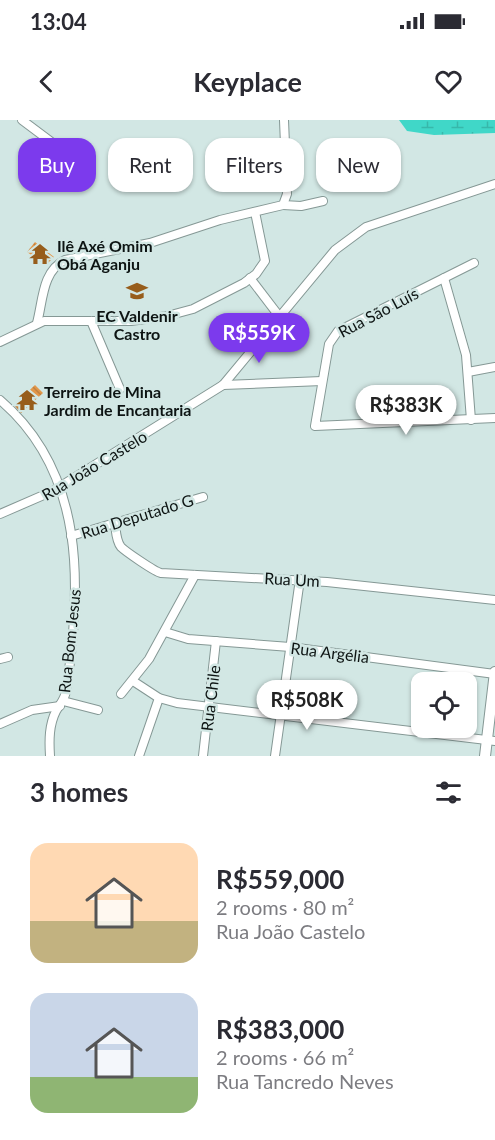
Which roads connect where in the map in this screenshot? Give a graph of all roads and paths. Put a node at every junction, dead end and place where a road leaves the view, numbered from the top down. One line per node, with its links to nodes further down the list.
1 (22, 120): 3 (street)
2 (284, 120): 6 (street)
3 (46, 138)
4 (495, 184): 11 (street, Rua João Castelo)
5 (323, 201): 6 (street)
6 (283, 205): 7 (street)
7 (255, 212): 9 (street); 13 (street)
8 (474, 263): 10 (street, Rua São Luís)
9 (250, 278): 11 (street); 12 (street)
10 (444, 278): 16 (street); 17 (street, Rua São Luís)
11 (279, 316): 18 (street, Rua João Castelo)
12 (91, 321): 13 (street); 19 (street)
13 (37, 323): 14 (street)
14 (0, 342)
15 (495, 367): 16 (street)
16 (468, 372): 22 (street)
17 (322, 381): 18 (street); 22 (street, Rua São Luís)
18 (223, 385): 23 (street, Rua João Castelo)
19 (120, 389)
20 (0, 400): 23 (street, Rua Bom Jesus)
21 (495, 418): 22 (street)
22 (471, 420)
23 (61, 487): 25 (street, Rua João Castelo); 27 (street, Rua Bom Jesus)
24 (203, 497): 26 (street, Rua Deputado G)
25 (0, 514)
26 (115, 524): 27 (street, Rua Deputado G); 28 (street, Rua Um)
27 (71, 536): 38 (street, Rua Bom Jesus)
28 (195, 575): 29 (street, Rua Um); 31 (street)
29 (300, 579): 30 (street, Rua Um); 33 (street)
30 (495, 600)
31 (165, 632): 32 (street, Rua Argélia); 35 (street)
32 (216, 641): 33 (street, Rua Argélia); 39 (street, Rua Chile)
33 (290, 647): 34 (street, Rua Argélia); 41 (street)
34 (495, 674): 43 (street)
35 (133, 681): 36 (street); 37 (street)
36 (121, 694)
37 (159, 698): 39 (street); 45 (street)
38 (61, 703): 40 (street); 42 (street); 44 (street, Rua Bom Jesus)
39 (209, 707): 41 (street); 46 (street, Rua Chile)
40 (98, 710)
41 (281, 715): 43 (street); 47 (street)
42 (0, 724)
43 (491, 741): 48 (street)
44 (50, 756)
45 (139, 756)
46 (203, 756)
47 (275, 756)
48 (485, 756)

